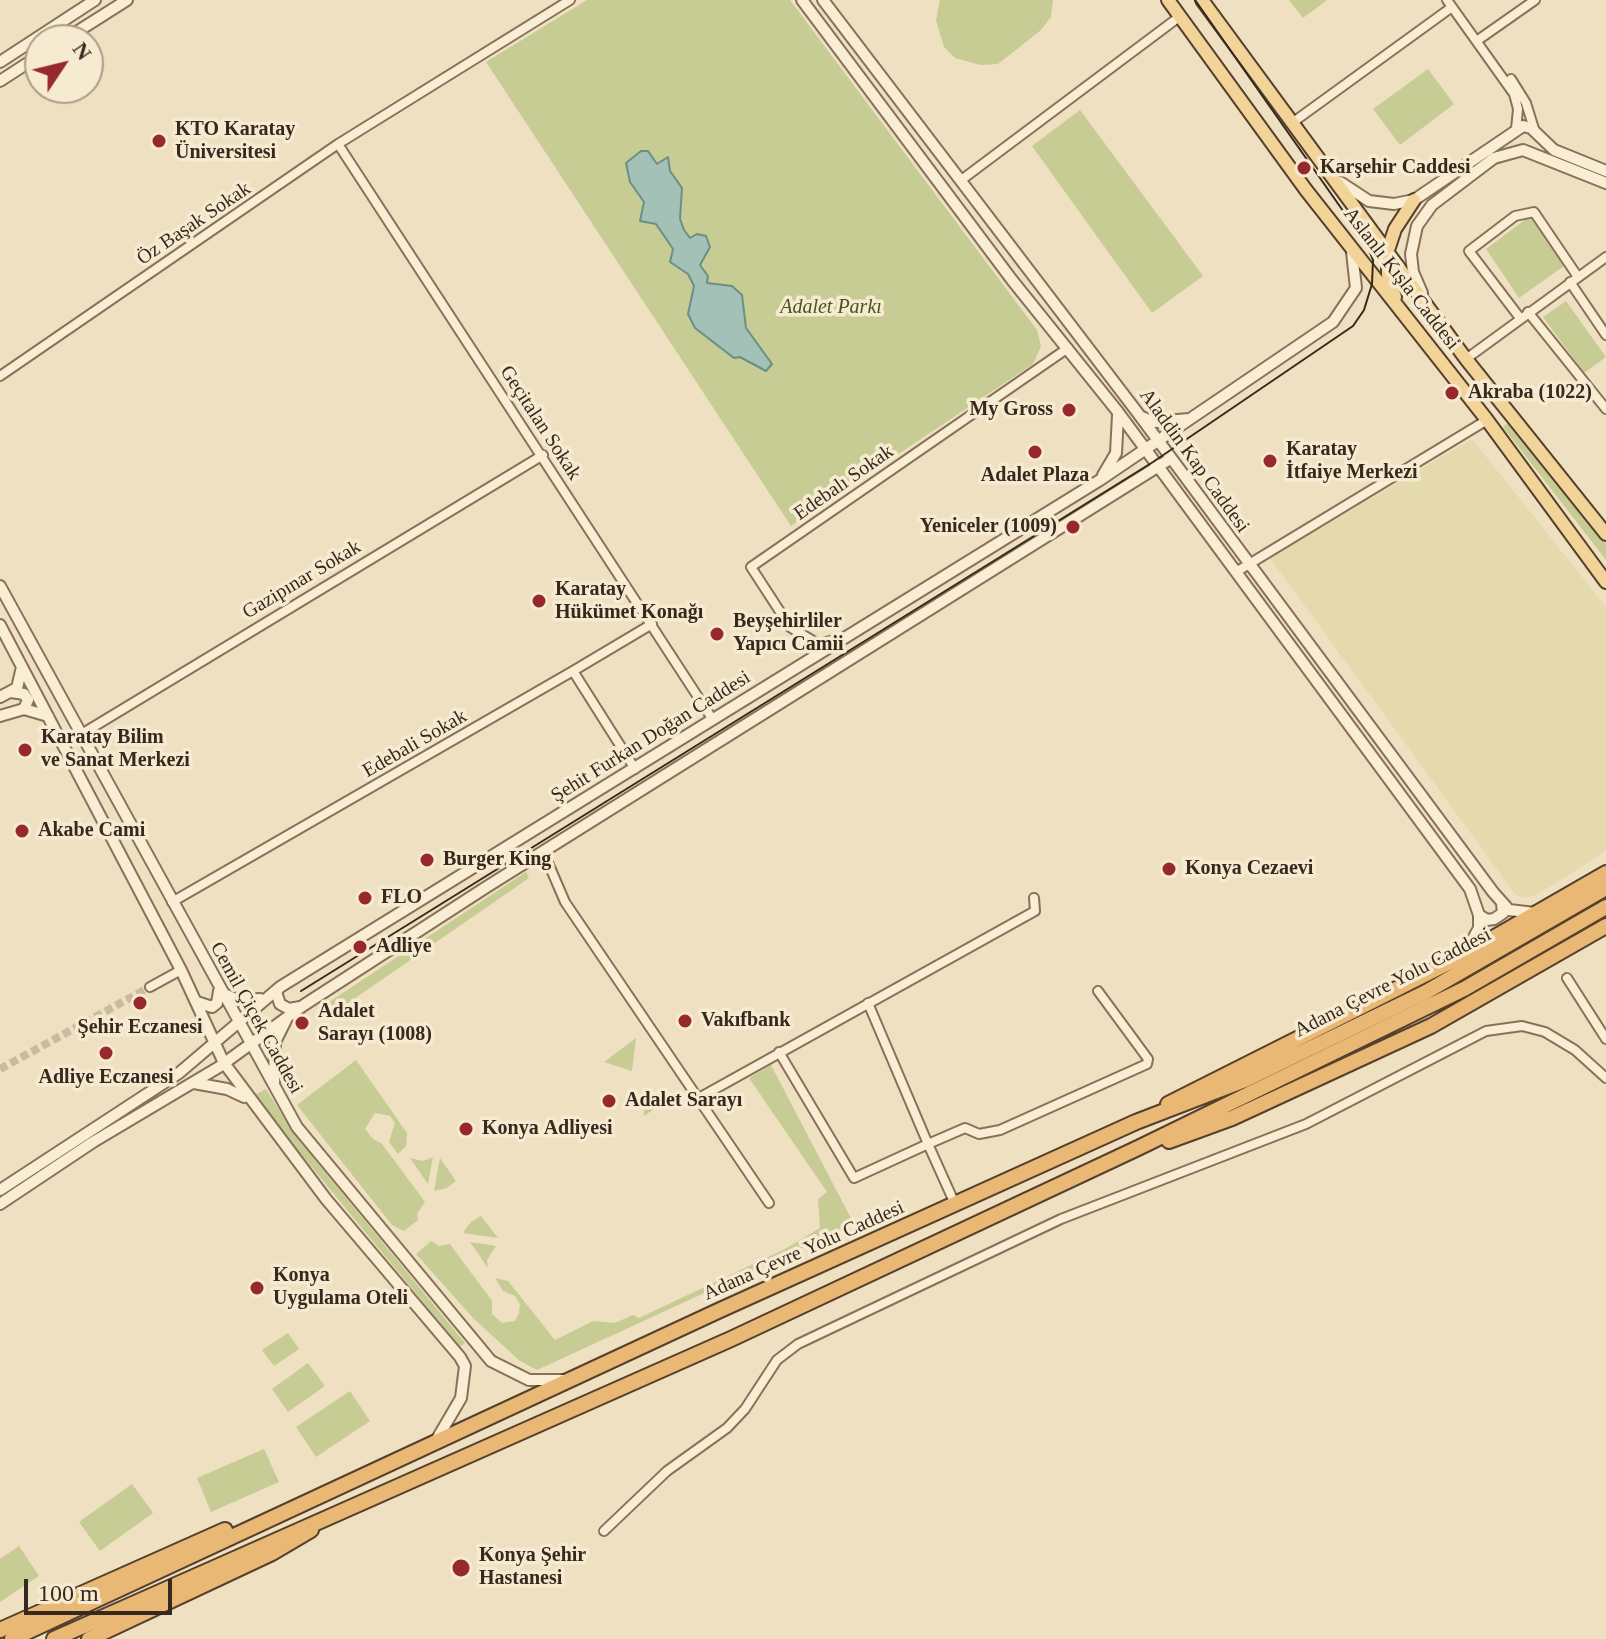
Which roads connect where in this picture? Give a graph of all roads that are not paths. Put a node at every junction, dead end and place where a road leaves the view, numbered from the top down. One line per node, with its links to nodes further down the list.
1 (95, 0): 14 (street)
2 (127, 0): 11 (street)
3 (570, 0): 20 (street, Öz Başak Sokak)
4 (802, 0): 35 (street, Aladdin Kap Caddesi)
5 (823, 0): 24 (street, Aladdin Kap Caddesi)
6 (1168, 0): 10 (main road, Aslanlı Kışla Caddesi)
7 (1202, 0): 17 (main road, Aslanlı Kışla Caddesi)
8 (1535, 0): 12 (street)
9 (1449, 4): 12 (street); 17 (street)
10 (1179, 17): 24 (street); 27 (main road, Aslanlı Kışla Caddesi)
11 (89, 24)
12 (1478, 40): 13 (street)
13 (1494, 61): 18 (street); 19 (street)
14 (0, 62)
15 (24, 65): 16 (street)
16 (0, 81)
17 (1292, 123): 23 (main road, Aslanlı Kışla Caddesi)
18 (1516, 129): 19 (street); 21 (street); 26 (street)
19 (1536, 134): 21 (street); 22 (street)
20 (338, 144): 37 (street, Öz Başak Sokak); 45 (street, Geçitalan Sokak)
21 (1523, 150): 25 (street); 31 (street)
22 (1606, 171)
23 (1333, 176): 26 (street); 28 (main road, Aslanlı Kışla Caddesi)
24 (960, 181): 40 (street, Aladdin Kap Caddesi)
25 (1606, 183)
26 (1414, 200): 28 (main road)
27 (1352, 250): 32 (main road, Aslanlı Kışla Caddesi); 41 (street, Şehit Furkan Doğan Caddesi)
28 (1388, 250): 31 (main road, Aslanlı Kışla Caddesi); 32 (main road)
29 (1606, 257): 30 (street)
30 (1574, 280): 33 (street); 33 (street); 34 (street)
31 (1429, 305): 36 (main road, Aslanlı Kışla Caddesi)
32 (1404, 313): 42 (main road, Aslanlı Kışla Caddesi)
33 (1524, 315): 36 (street); 38 (street)
34 (1606, 335)
35 (1068, 348): 39 (street, Aladdin Kap Caddesi); 56 (street, Edebalı Sokak)
36 (1466, 359): 49 (main road, Aslanlı Kışla Caddesi)
37 (0, 376)
38 (1606, 409)
39 (1118, 412): 44 (street, Aladdin Kap Caddesi); 48 (street)
40 (1137, 412): 41 (street); 43 (street, Aladdin Kap Caddesi)
41 (1191, 419): 43 (street, Şehit Furkan Doğan Caddesi)
42 (1487, 420): 50 (street); 52 (main road, Aslanlı Kışla Caddesi)
43 (1158, 441): 44 (street, Şehit Furkan Doğan Caddesi); 46 (street, Aladdin Kap Caddesi)
44 (1145, 449): 47 (street, Aladdin Kap Caddesi); 48 (street, Şehit Furkan Doğan Caddesi)
45 (543, 455): 54 (street, Geçitalan Sokak); 65 (street, Gazipınar Sokak)
46 (1170, 459): 47 (street, Şehit Furkan Doğan Caddesi); 50 (street, Aladdin Kap Caddesi)
47 (1157, 467): 51 (street, Aladdin Kap Caddesi); 67 (street, Şehit Furkan Doğan Caddesi)
48 (1100, 480): 56 (street, Şehit Furkan Doğan Caddesi)
49 (1606, 534)
50 (1248, 565): 51 (street); 73 (street, Aladdin Kap Caddesi)
51 (1236, 572): 77 (street, Aladdin Kap Caddesi)
52 (1606, 582)
53 (0, 586): 65 (street, Cemil Çiçek Caddesi)
54 (652, 624): 58 (street, Edebali Sokak); 64 (street, Geçitalan Sokak)
55 (0, 625): 57 (street, Cemil Çiçek Caddesi)
56 (849, 636): 64 (street, Şehit Furkan Doğan Caddesi)
57 (22, 666): 59 (street); 63 (street, Cemil Çiçek Caddesi)
58 (573, 671): 66 (street); 74 (street, Edebali Sokak)
59 (11, 692): 60 (street); 61 (street)
60 (0, 697)
61 (24, 709): 62 (street); 63 (street)
62 (0, 716)
63 (49, 717): 80 (street, Cemil Çiçek Caddesi)
64 (713, 720): 66 (street, Şehit Furkan Doğan Caddesi)
65 (80, 735): 74 (street, Cemil Çiçek Caddesi)
66 (635, 769): 83 (street, Şehit Furkan Doğan Caddesi)
67 (543, 851): 89 (street, Şehit Furkan Doğan Caddesi); 102 (street)
68 (1606, 866): 71 (highway)
69 (1606, 873): 71 (highway)
70 (1606, 888): 104 (highway, Adana Çevre Yolu Caddesi)
71 (1573, 892): 75 (highway)
72 (1034, 898): 88 (street)
73 (1501, 901): 75 (street); 77 (street)
74 (172, 902): 84 (street, Cemil Çiçek Caddesi)
75 (1549, 907): 79 (highway)
76 (1606, 907): 106 (highway, Adana Çevre Yolu Caddesi)
77 (1479, 915): 79 (street)
78 (1606, 928): 106 (highway)
79 (1460, 957): 104 (highway)
80 (181, 970): 82 (street); 87 (street, Cemil Çiçek Caddesi)
81 (1567, 978): 93 (street)
82 (150, 987)
83 (280, 987): 86 (street, Şehit Furkan Doğan Caddesi); 89 (street)
84 (220, 989): 86 (street); 87 (street); 91 (street, Cemil Çiçek Caddesi)
85 (1098, 991): 105 (street)
86 (266, 997): 91 (street, Şehit Furkan Doğan Caddesi)
87 (195, 1000): 92 (street, Cemil Çiçek Caddesi)
88 (868, 1003): 96 (street); 105 (street)
89 (304, 1005): 90 (street, Şehit Furkan Doğan Caddesi)
90 (289, 1016): 95 (street, Şehit Furkan Doğan Caddesi); 101 (street)
91 (241, 1018): 94 (street, Şehit Furkan Doğan Caddesi); 95 (street, Cemil Çiçek Caddesi)
92 (208, 1030): 94 (street, Cemil Çiçek Caddesi); 97 (street)
93 (1606, 1039)
94 (214, 1043): 97 (street, Şehit Furkan Doğan Caddesi); 98 (street, Cemil Çiçek Caddesi)
95 (250, 1045): 98 (street, Şehit Furkan Doğan Caddesi); 101 (street, Cemil Çiçek Caddesi)
96 (779, 1052): 102 (street); 105 (street)
97 (201, 1056): 107 (street, Şehit Furkan Doğan Caddesi)
98 (224, 1063): 100 (street, Şehit Furkan Doğan Caddesi); 103 (street, Cemil Çiçek Caddesi)
99 (1606, 1078): 117 (street)
100 (192, 1082): 103 (street); 109 (street, Şehit Furkan Doğan Caddesi)
101 (275, 1091): 111 (street, Cemil Çiçek Caddesi)
102 (697, 1099): 108 (street)
103 (249, 1100): 112 (street, Cemil Çiçek Caddesi)
104 (1136, 1122): 110 (highway, Adana Çevre Yolu Caddesi)
105 (928, 1144): 110 (street)
106 (1138, 1148): 116 (highway, Adana Çevre Yolu Caddesi)
107 (0, 1190)
108 (769, 1203)
109 (0, 1204)
110 (955, 1204): 113 (highway, Adana Çevre Yolu Caddesi)
111 (476, 1345): 112 (street); 113 (street, Cemil Çiçek Caddesi)
112 (460, 1357): 114 (street)
113 (568, 1379): 114 (highway, Adana Çevre Yolu Caddesi)
114 (433, 1443): 115 (highway, Adana Çevre Yolu Caddesi)
115 (305, 1503): 118 (highway); 119 (highway, Adana Çevre Yolu Caddesi)
116 (331, 1514): 120 (highway, Adana Çevre Yolu Caddesi); 121 (highway)
117 (604, 1531)
118 (0, 1630)
119 (12, 1639)
120 (54, 1639)
121 (89, 1639)

